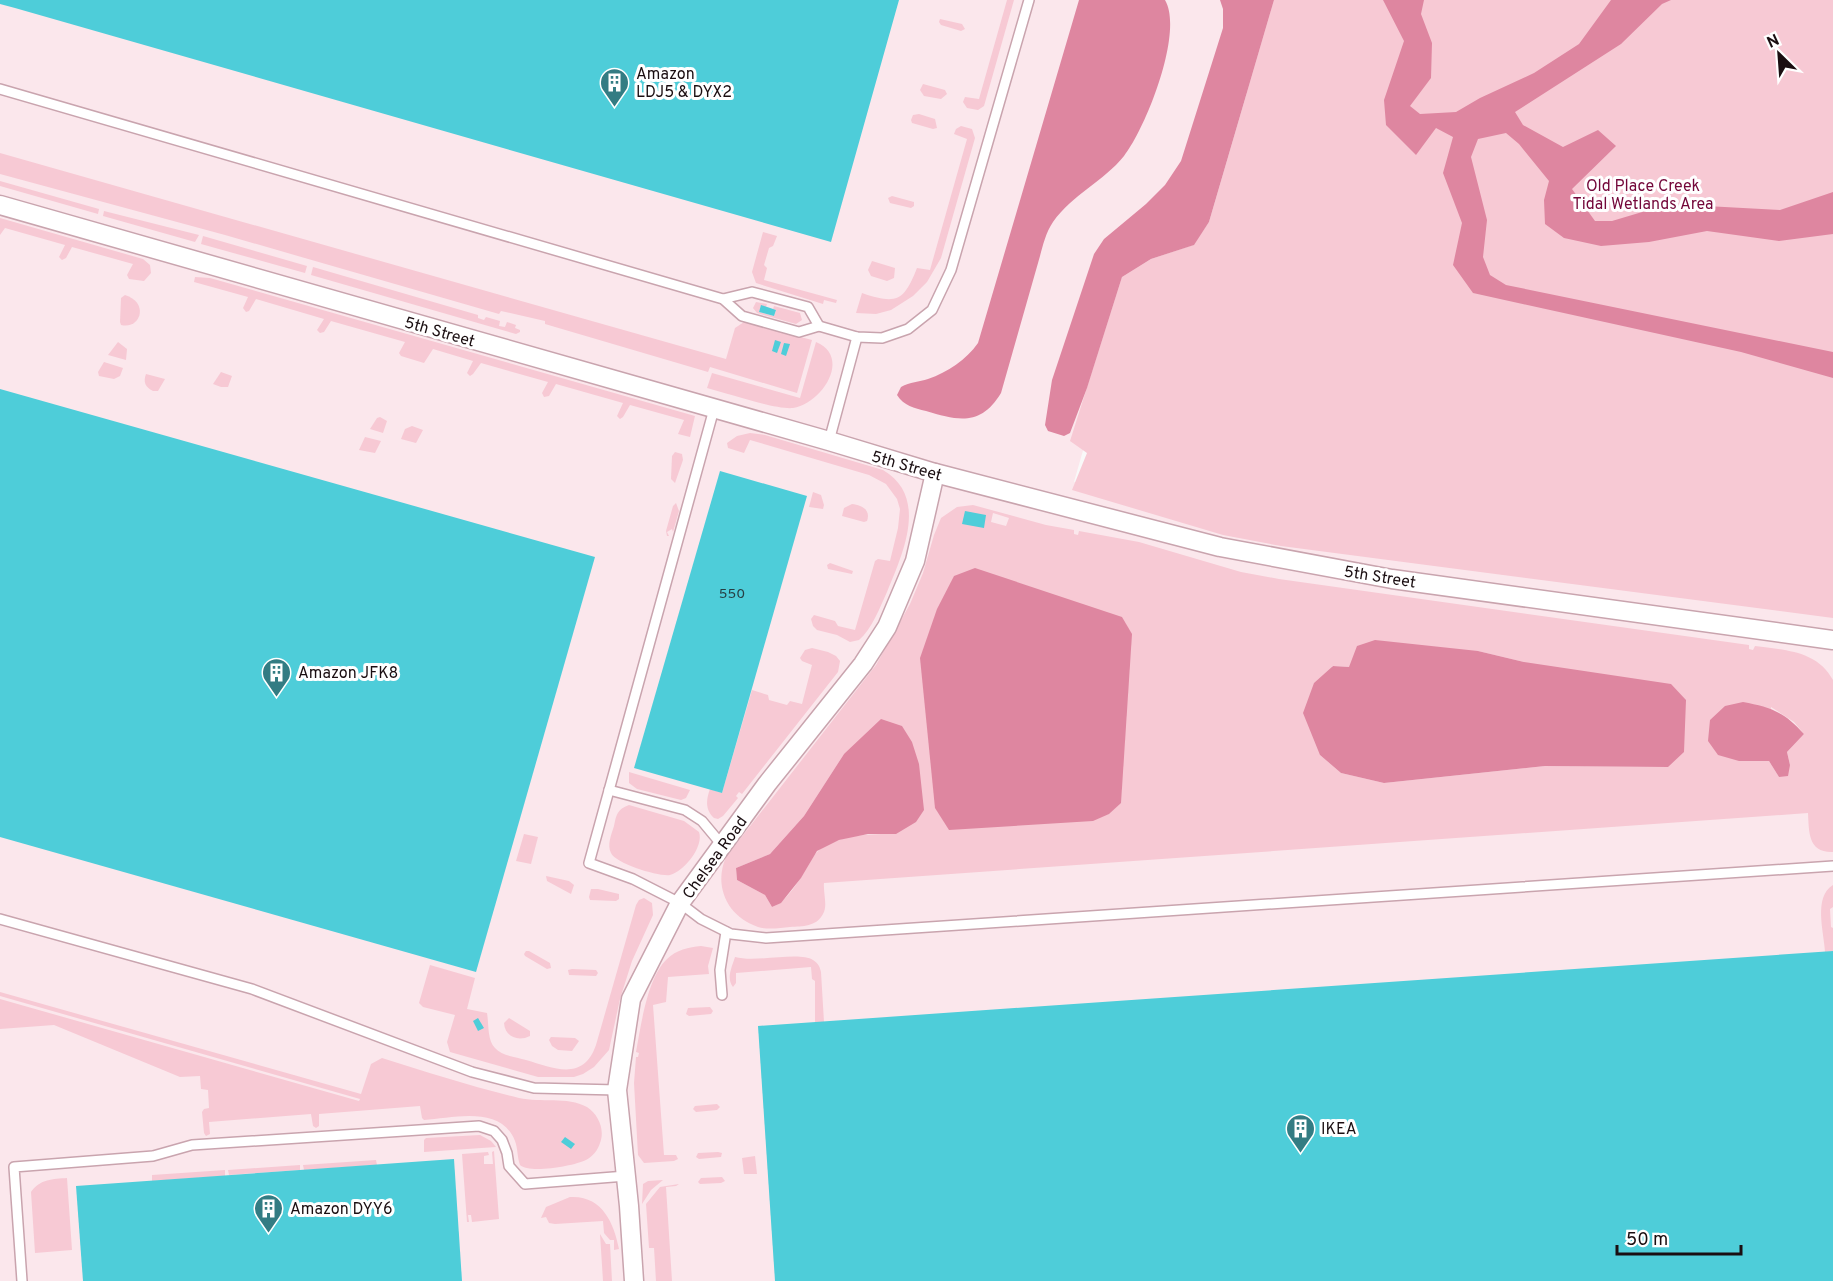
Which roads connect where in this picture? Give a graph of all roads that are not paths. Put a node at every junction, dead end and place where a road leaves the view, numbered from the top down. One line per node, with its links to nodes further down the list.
1 (1029, 0): 6 (lane)
2 (0, 89): 4 (lane)
3 (0, 205): 7 (street, 5th Street)
4 (723, 299): 5 (lane); 5 (lane)
5 (819, 326): 6 (lane)
6 (857, 337): 8 (lane)
7 (714, 409): 8 (street, 5th Street); 11 (lane)
8 (829, 441): 9 (street, 5th Street)
9 (935, 473): 10 (street, 5th Street); 12 (street, Chelsea Road)
10 (1833, 640)
11 (609, 790): 12 (lane); 14 (lane)
12 (722, 845): 14 (street, Chelsea Road)
13 (1833, 866): 16 (lane)
14 (680, 903): 16 (lane); 18 (street, Chelsea Road)
15 (0, 919): 18 (lane)
16 (726, 932): 17 (lane)
17 (722, 995)
18 (617, 1090): 19 (street, Chelsea Road)
19 (626, 1176): 20 (lane); 21 (street, Chelsea Road)
20 (22, 1281)
21 (634, 1281)

